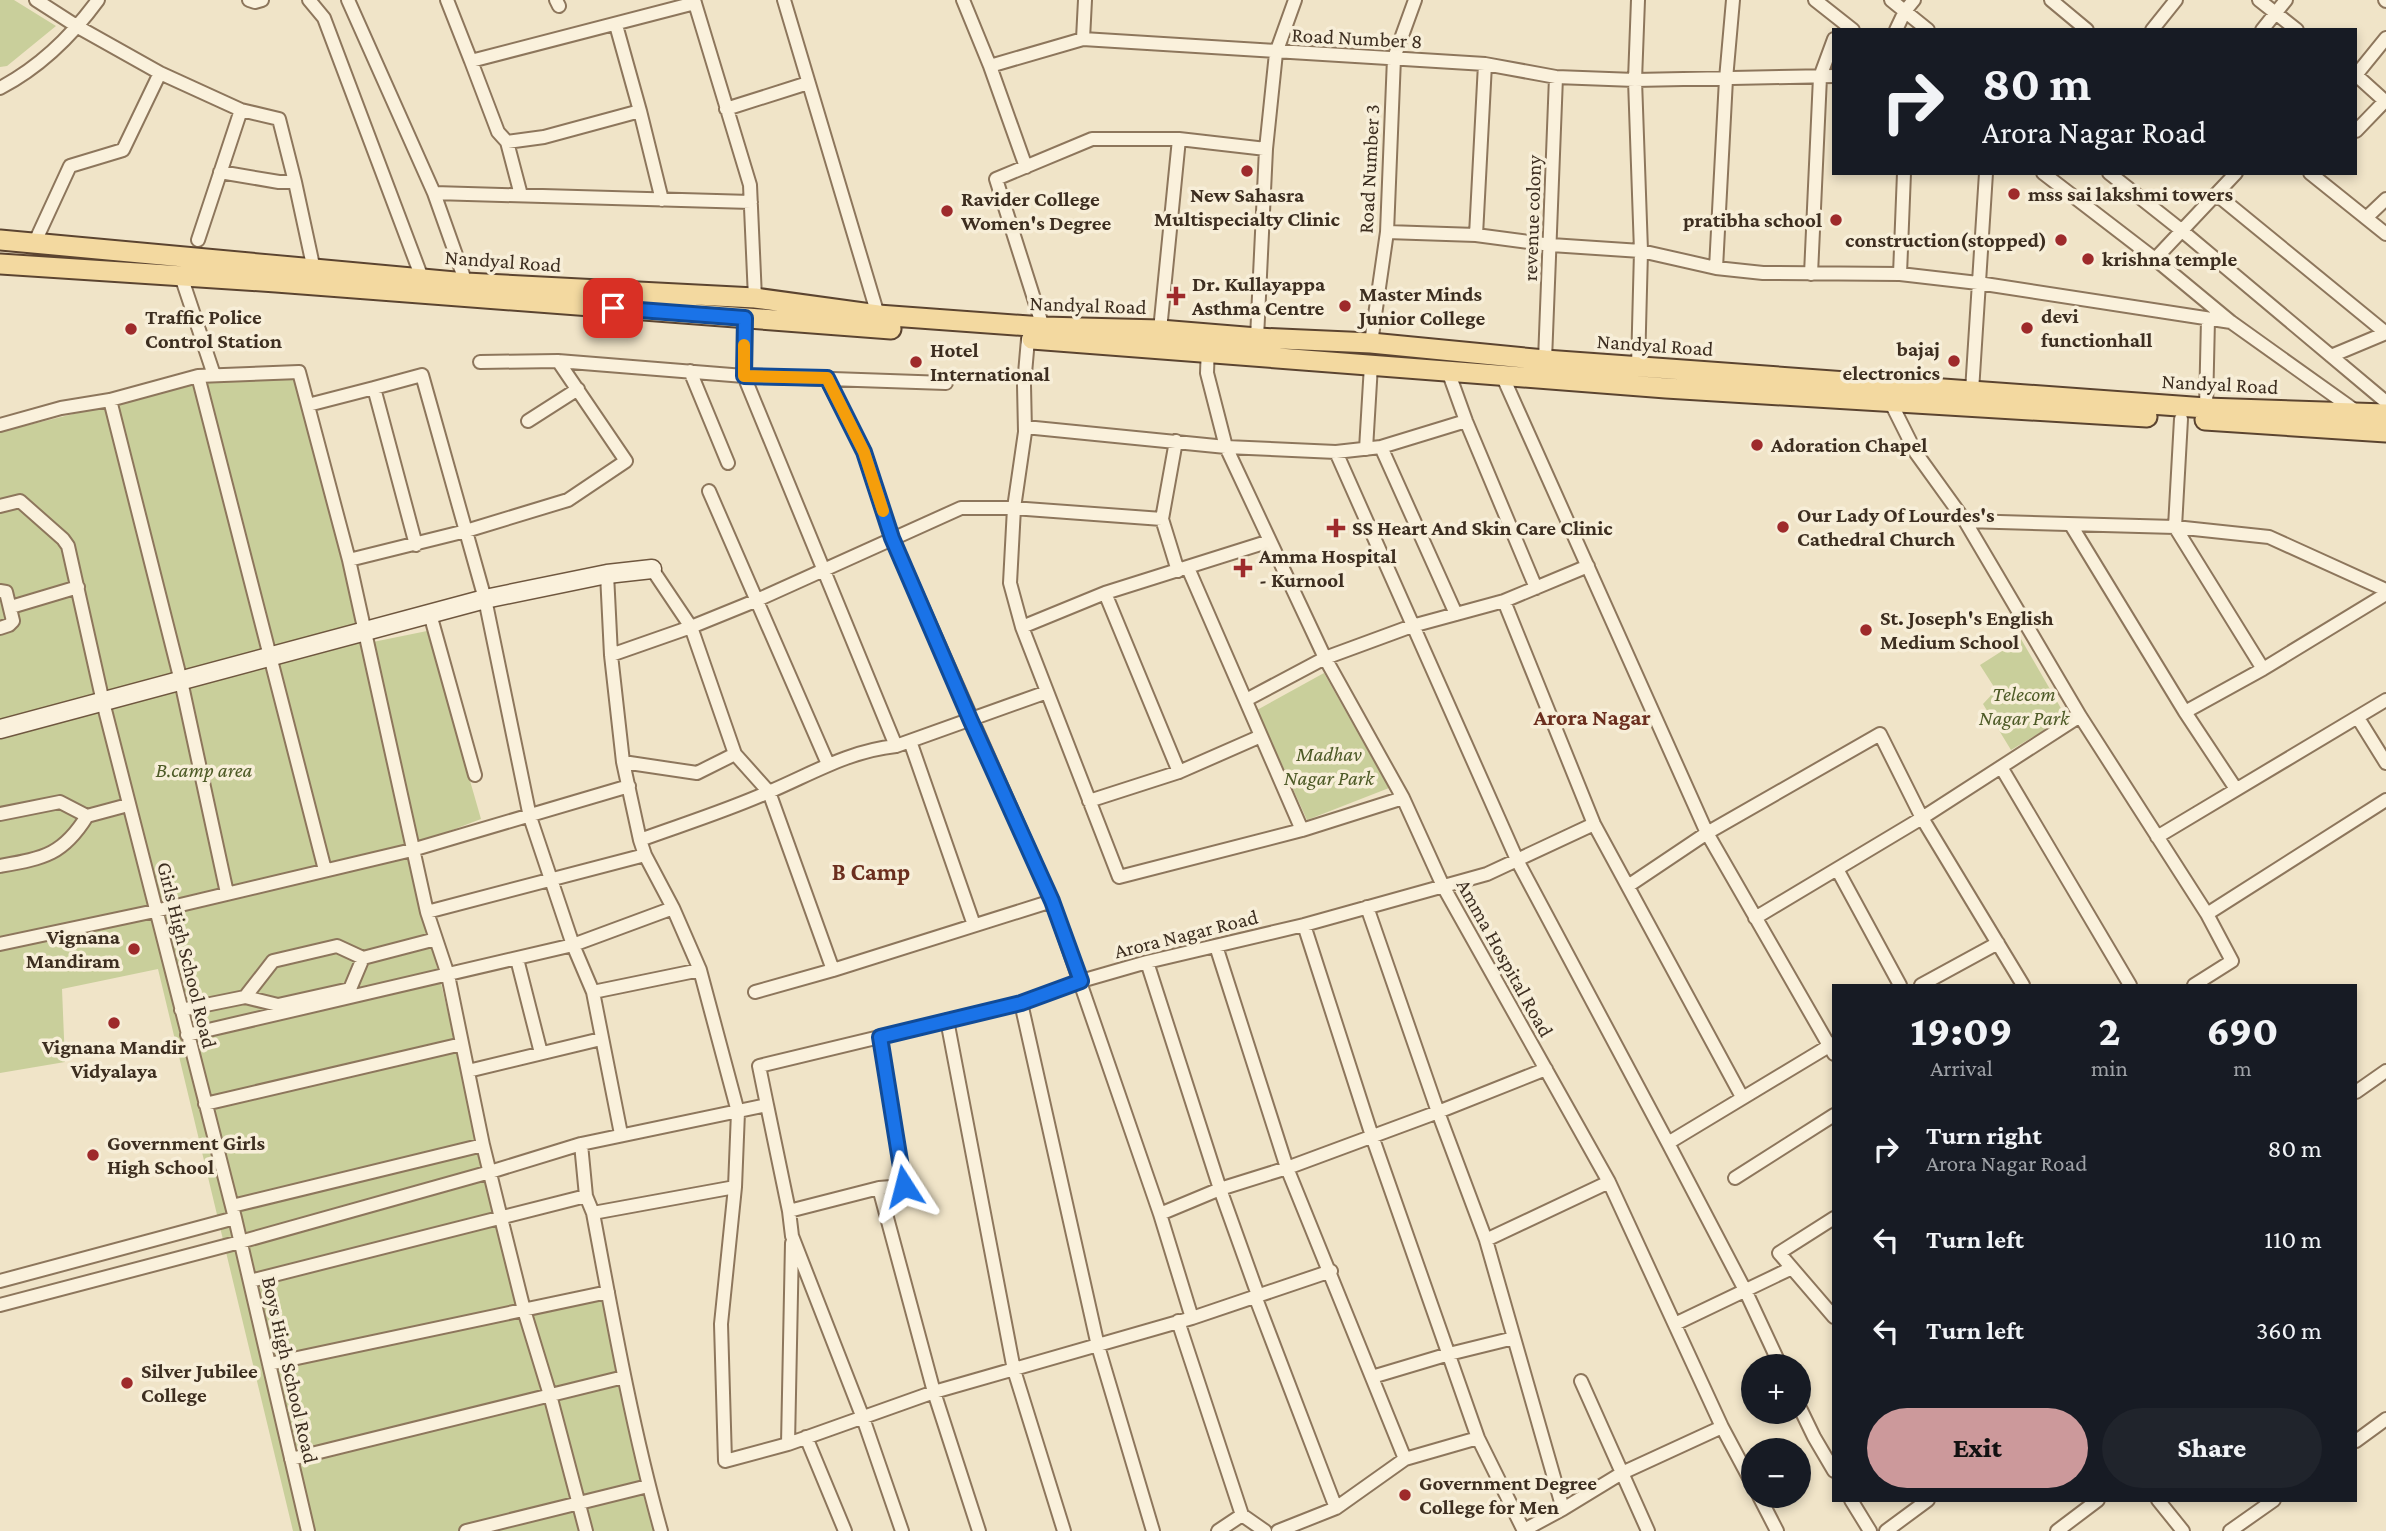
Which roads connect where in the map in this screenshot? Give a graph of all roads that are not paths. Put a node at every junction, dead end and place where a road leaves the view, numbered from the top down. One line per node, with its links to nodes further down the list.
1 (36, 0): 27 (street)
2 (98, 0): 27 (street)
3 (249, 0): 4 (street)
4 (262, 0)
5 (309, 0): 92 (street)
6 (348, 0): 69 (street)
7 (447, 0): 39 (street)
8 (784, 0): 50 (street)
9 (963, 0): 41 (street)
10 (1085, 0): 35 (street)
11 (1295, 0): 37 (street)
12 (1415, 0): 38 (street, Road Number 3)
13 (1638, 0): 49 (street)
14 (1733, 0): 48 (street)
15 (1815, 0): 26 (street)
16 (1891, 0): 23 (street)
17 (1914, 0): 23 (street)
18 (2051, 0): 30 (street)
19 (2176, 0): 31 (street)
20 (2259, 0): 24 (street)
21 (2286, 0): 24 (street)
22 (694, 2): 25 (street); 53 (street)
23 (1905, 11): 28 (street); 29 (street)
24 (2276, 13): 32 (street); 33 (street)
25 (616, 25): 39 (street); 55 (street)
26 (1839, 25)
27 (78, 27): 42 (street); 51 (street)
28 (1897, 28)
29 (1926, 28)
30 (2085, 28)
31 (2154, 28)
32 (2264, 28)
33 (2295, 28)
34 (2386, 38): 43 (street)
35 (1083, 39): 37 (street, Road Number 8); 41 (street, Road Number 8)
36 (1832, 44): 46 (street)
37 (1276, 53): 38 (street, Road Number 8); 59 (street)
38 (1394, 58): 40 (street, Road Number 8); 77 (street, Road Number 3)
39 (471, 61): 58 (street)
40 (1485, 64): 47 (street, Road Number 8); 79 (street)
41 (990, 66): 60 (street)
42 (160, 73): 54 (street); 82 (street)
43 (2357, 74)
44 (1832, 76): 46 (street, Road Number 8)
45 (2357, 76): 52 (street)
46 (1820, 77): 48 (street, Road Number 8); 89 (street)
47 (1556, 78): 49 (street, Road Number 8); 83 (street, revenue colony)
48 (1726, 79): 49 (street, Road Number 8); 87 (street)
49 (1635, 80): 84 (street)
50 (808, 83): 53 (street); 96 (street)
51 (0, 88)
52 (2386, 102): 56 (street)
53 (726, 108): 74 (street)
54 (241, 110): 61 (street); 68 (street)
55 (640, 111): 58 (street); 73 (street)
56 (2357, 130)
57 (1179, 139): 59 (street); 60 (street); 100 (street)
58 (507, 142): 71 (street)
59 (1266, 149): 103 (street)
60 (1026, 167): 101 (street)
61 (220, 172): 68 (street); 81 (street)
62 (1904, 175): 90 (street)
63 (1986, 175): 94 (street)
64 (2046, 175): 85 (street)
65 (2112, 175): 76 (street)
66 (2234, 175): 70 (street)
67 (2313, 175): 75 (street)
68 (295, 182): 88 (street)
69 (434, 193): 71 (street); 93 (street)
70 (2216, 194): 76 (street); 102 (street)
71 (521, 195): 73 (street)
72 (2386, 199): 75 (street)
73 (662, 201): 74 (street)
74 (751, 202): 95 (street)
75 (2367, 218): 78 (street)
76 (2181, 230): 85 (street); 106 (street)
77 (1387, 232): 79 (street); 105 (street, Road Number 3)
78 (2386, 234)
79 (1476, 235): 83 (street)
80 (0, 240): 82 (main road, Nandyal Road)
81 (198, 240)
82 (34, 244): 88 (main road, Nandyal Road)
83 (1551, 245): 84 (street); 107 (street, revenue colony)
84 (1641, 251): 87 (street); 111 (street)
85 (2155, 259): 99 (street)
86 (0, 264): 91 (main road, Nandyal Road)
87 (1716, 268): 89 (street)
88 (314, 270): 92 (main road, Nandyal Road)
89 (1811, 274): 90 (street)
90 (1900, 274): 94 (street)
91 (181, 276): 97 (main road, Nandyal Road); 114 (street)
92 (422, 278): 93 (main road, Nandyal Road)
93 (466, 283): 95 (main road, Nandyal Road)
94 (1978, 283): 98 (street); 122 (street)
95 (755, 298): 96 (main road, Nandyal Road)
96 (878, 315): 101 (main road, Nandyal Road)
97 (745, 318): 101 (main road, Nandyal Road); 117 (street)
98 (2208, 319): 99 (street); 127 (street)
99 (2231, 322): 128 (street)
100 (1160, 330): 101 (main road, Nandyal Road); 104 (main road, Nandyal Road)
101 (1035, 333): 104 (main road, Nandyal Road); 134 (street)
102 (2386, 333): 106 (street)
103 (1257, 338): 104 (main road, Nandyal Road); 105 (main road, Nandyal Road)
104 (1208, 343): 110 (main road, Nandyal Road); 137 (street)
105 (1371, 343): 107 (main road, Nandyal Road)
106 (2331, 356): 125 (street)
107 (1545, 360): 111 (main road, Nandyal Road)
108 (558, 361): 109 (street); 112 (street); 121 (street)
109 (480, 362)
110 (1371, 365): 113 (main road, Nandyal Road); 139 (street)
111 (1638, 367): 122 (main road, Nandyal Road)
112 (690, 371): 117 (street); 141 (street)
113 (1448, 371): 115 (main road, Nandyal Road); 132 (street)
114 (214, 375): 116 (street); 126 (street)
115 (1502, 375): 124 (main road, Nandyal Road); 154 (street)
116 (198, 376): 123 (street); 176 (street)
117 (744, 376): 118 (street); 156 (street)
118 (827, 378): 119 (street); 150 (street)
119 (946, 383)
120 (374, 388): 126 (street); 149 (street); 152 (street)
121 (578, 389): 131 (street); 149 (street)
122 (1972, 391): 127 (main road, Nandyal Road)
123 (110, 400): 133 (street); 179 (street)
124 (1890, 401): 130 (main road, Nandyal Road); 146 (street)
125 (2386, 402)
126 (308, 405): 153 (street)
127 (2206, 408): 128 (main road, Nandyal Road)
128 (2357, 412): 129 (main road, Nandyal Road)
129 (2386, 414)
130 (2181, 419): 135 (main road, Nandyal Road); 148 (street)
131 (528, 421)
132 (1466, 421): 138 (street); 160 (street)
133 (0, 425)
134 (1025, 427): 136 (street); 144 (street)
135 (2386, 432)
136 (1176, 440): 137 (street); 145 (street)
137 (1226, 447): 140 (street); 151 (street, Amma Hospital Road)
138 (1381, 447): 139 (street); 169 (street)
139 (1366, 449): 140 (street)
140 (1336, 452): 170 (street)
141 (728, 463)
142 (709, 491): 165 (street)
143 (0, 506): 159 (street, Girls High School Road)
144 (1014, 508): 145 (street); 150 (street); 172 (street)
145 (1162, 519): 157 (street)
146 (1965, 521): 147 (street); 185 (street)
147 (2071, 525): 148 (street); 184 (street)
148 (2175, 527): 162 (street); 178 (street)
149 (466, 531): 152 (street); 164 (street)
150 (892, 538): 156 (street); 187 (street)
151 (1270, 541): 157 (street); 177 (street, Amma Hospital Road)
152 (416, 545): 153 (street)
153 (349, 560): 174 (street)
154 (1588, 566): 160 (street); 212 (street)
155 (652, 569): 158 (street); 171 (street)
156 (823, 569): 165 (street); 191 (street)
157 (1183, 570): 163 (street); 181 (street)
158 (607, 574): 164 (street); 175 (street)
159 (78, 587): 167 (street); 183 (street, Girls High School Road)
160 (1536, 587): 166 (street)
161 (0, 591): 167 (street)
162 (2386, 592): 178 (street)
163 (1105, 593): 172 (street); 197 (street)
164 (485, 599): 168 (street); 208 (street)
165 (755, 601): 171 (street); 194 (street)
166 (1504, 601): 169 (street); 210 (street)
167 (11, 607): 173 (street)
168 (430, 614): 174 (street); 198 (street)
169 (1456, 614): 170 (street)
170 (1412, 625): 177 (street); 217 (street)
171 (691, 627): 175 (street); 192 (street)
172 (1022, 627): 180 (street)
173 (0, 628)
174 (365, 632): 176 (street); 215 (street)
175 (611, 655): 193 (street)
176 (269, 657): 179 (street); 220 (street)
177 (1325, 658): 181 (street); 202 (street, Amma Hospital Road)
178 (2263, 669): 184 (street)
179 (181, 681): 183 (street); 224 (street)
180 (1047, 692): 187 (street); 203 (street)
181 (1245, 700): 189 (street)
182 (2386, 700): 186 (street)
183 (103, 702): 188 (street); 205 (street, Girls High School Road)
184 (2185, 712): 200 (street)
185 (2080, 716): 196 (street); 213 (street)
186 (2358, 718): 195 (street); 200 (street)
187 (970, 719): 190 (street); 225 (street)
188 (0, 729)
189 (1261, 736): 197 (street); 211 (street)
190 (910, 741): 191 (street); 232 (street)
191 (896, 746): 194 (street)
192 (735, 754): 193 (street); 201 (street)
193 (623, 762): 199 (street)
194 (828, 764): 201 (street)
195 (2386, 764)
196 (2001, 767): 209 (street); 249 (street)
197 (1179, 772): 203 (street)
198 (475, 775)
199 (629, 786): 208 (street); 214 (street)
200 (2236, 789): 213 (street)
201 (769, 792): 214 (street); 243 (street)
202 (1403, 799): 211 (street); 222 (street, Amma Hospital Road)
203 (1089, 800): 211 (street)
204 (2386, 800): 230 (street)
205 (128, 805): 207 (street); 228 (street, Girls High School Road)
206 (0, 814): 207 (street)
207 (87, 816): 218 (street)
208 (530, 817): 215 (street); 221 (street)
209 (1922, 818): 212 (street); 219 (street); 235 (street)
210 (1594, 824): 217 (street, Arora Nagar Road); 223 (street)
211 (1302, 830)
212 (1707, 833): 223 (street); 231 (street)
213 (2157, 837): 230 (street)
214 (640, 840): 216 (street)
215 (412, 850): 220 (street); 229 (street)
216 (645, 855): 221 (street); 227 (street)
217 (1518, 862): 222 (street, Arora Nagar Road); 275 (street)
218 (0, 866)
219 (1837, 869): 231 (street); 246 (street)
220 (325, 870): 224 (street)
221 (553, 880): 229 (street); 237 (street)
222 (1443, 886): 226 (street, Arora Nagar Road); 263 (street, Amma Hospital Road)
223 (1629, 886): 267 (street)
224 (227, 893): 228 (street)
225 (1052, 901): 232 (street); 245 (street)
226 (1367, 907): 233 (street, Arora Nagar Road); 271 (street)
227 (673, 908): 237 (street); 242 (street)
228 (155, 911): 236 (street); 255 (street, Girls High School Road)
229 (428, 912): 234 (street)
230 (2207, 914): 250 (street)
231 (1755, 918): 261 (street)
232 (974, 925): 243 (street)
233 (1304, 925): 238 (street, Arora Nagar Road); 274 (street)
234 (436, 939): 239 (street); 244 (street)
235 (1998, 943): 247 (street); 248 (street)
236 (0, 944)
237 (573, 945): 240 (street); 251 (street)
238 (1216, 946): 241 (street, Arora Nagar Road); 278 (street)
239 (363, 958): 253 (street); 253 (street)
240 (517, 959): 244 (street); 262 (street)
241 (1147, 962): 245 (street, Arora Nagar Road); 284 (street)
242 (700, 970): 251 (street); 270 (street)
243 (833, 970): 252 (street)
244 (448, 975): 257 (street); 260 (street)
245 (1081, 981): 254 (street, Arora Nagar Road); 289 (street)
246 (1899, 984)
247 (1923, 984)
248 (2022, 984)
249 (2129, 984)
250 (2196, 984)
251 (593, 992): 259 (street)
252 (755, 992)
253 (245, 997): 255 (street)
254 (1021, 1003): 256 (street, Arora Nagar Road); 309 (street)
255 (181, 1010): 257 (street, Girls High School Road)
256 (947, 1020): 258 (street, Arora Nagar Road); 313 (street)
257 (187, 1035): 268 (street, Girls High School Road)
258 (880, 1037): 269 (street, Arora Nagar Road); 283 (street)
259 (601, 1039): 262 (street); 273 (street)
260 (462, 1044): 264 (street); 268 (street)
261 (1832, 1048): 267 (street)
262 (541, 1054): 264 (street)
263 (1546, 1069): 271 (street); 281 (street, Amma Hospital Road)
264 (468, 1071): 277 (street)
265 (2386, 1071): 266 (street)
266 (2357, 1091)
267 (1742, 1097): 275 (street)
268 (205, 1104): 287 (street, Girls High School Road)
269 (767, 1105): 270 (street); 286 (street)
270 (738, 1112): 273 (street); 282 (street)
271 (1438, 1112): 274 (street); 293 (street)
272 (1832, 1116): 280 (street)
273 (621, 1134): 276 (street)
274 (1372, 1136): 278 (street); 310 (street)
275 (1668, 1143): 300 (street)
276 (581, 1144): 279 (street); 285 (street)
277 (483, 1145): 279 (street); 287 (street)
278 (1287, 1168): 284 (street); 296 (street)
279 (490, 1172): 290 (street); 294 (street)
280 (1735, 1178)
281 (1609, 1182): 293 (street); 307 (street, Amma Hospital Road)
282 (735, 1187): 288 (street); 326 (street)
283 (879, 1188): 286 (street); 317 (street)
284 (1220, 1189): 289 (street); 301 (street)
285 (586, 1196): 288 (street); 290 (street)
286 (789, 1211): 292 (street)
287 (234, 1212): 294 (street, Boys High School Road); 297 (street)
288 (593, 1213): 299 (street)
289 (1160, 1214): 305 (street)
290 (501, 1218): 298 (street); 303 (street)
291 (1832, 1219): 295 (street)
292 (792, 1236): 319 (street); 326 (street)
293 (1486, 1240): 308 (street)
294 (240, 1242): 298 (street, Boys High School Road); 302 (street)
295 (1792, 1268): 300 (street); 304 (street)
296 (1331, 1271): 301 (street); 315 (street)
297 (0, 1281)
298 (250, 1281): 312 (street, Boys High School Road)
299 (608, 1292): 303 (street); 314 (street)
300 (1746, 1292): 307 (street); 311 (street)
301 (1256, 1295): 305 (street); 339 (street)
302 (0, 1306)
303 (524, 1310): 312 (street); 318 (street)
304 (1832, 1315)
305 (1192, 1318): 306 (street)
306 (1178, 1321): 309 (street); 342 (street)
307 (1675, 1324): 322 (street, Amma Hospital Road)
308 (1514, 1338): 310 (street); 341 (street)
309 (1098, 1346): 313 (street); 351 (street)
310 (1449, 1354): 315 (street); 324 (street)
311 (1775, 1354)
312 (269, 1364): 327 (street, Boys High School Road)
313 (1013, 1370): 317 (street); 350 (street)
314 (624, 1377): 318 (street); 332 (street)
315 (1373, 1377): 328 (street)
316 (1581, 1381): 331 (street)
317 (934, 1392): 319 (street); 349 (street)
318 (550, 1395): 327 (street); 338 (street)
319 (863, 1418): 323 (street); 348 (street)
320 (2386, 1419): 325 (street)
321 (1808, 1424): 330 (street)
322 (1722, 1427): 329 (street, Amma Hospital Road); 331 (street)
323 (806, 1437): 326 (street); 347 (street)
324 (1478, 1438): 328 (street); 355 (street)
325 (2357, 1440)
326 (788, 1444)
327 (291, 1459): 343 (street, Boys High School Road)
328 (1405, 1459): 339 (street)
329 (1741, 1463)
330 (1832, 1468)
331 (1622, 1473): 341 (street); 356 (street)
332 (648, 1486): 338 (street); 346 (street)
333 (1852, 1502): 358 (street)
334 (1925, 1502): 359 (street)
335 (2095, 1502): 360 (street)
336 (2160, 1502): 361 (street)
337 (2271, 1502): 362 (street)
338 (580, 1503): 344 (street); 345 (street)
339 (1336, 1508): 354 (street)
340 (1765, 1508): 357 (street)
341 (1563, 1509): 355 (street)
342 (1242, 1515): 352 (street); 353 (street)
343 (308, 1531)
344 (466, 1531)
345 (586, 1531)
346 (661, 1531)
347 (845, 1531)
348 (902, 1531)
349 (979, 1531)
350 (1064, 1531)
351 (1153, 1531)
352 (1218, 1531)
353 (1265, 1531)
354 (1278, 1531)
355 (1524, 1531)
356 (1648, 1531)
357 (1777, 1531)
358 (1870, 1531)
359 (1886, 1531)
360 (2057, 1531)
361 (2183, 1531)
362 (2231, 1531)

